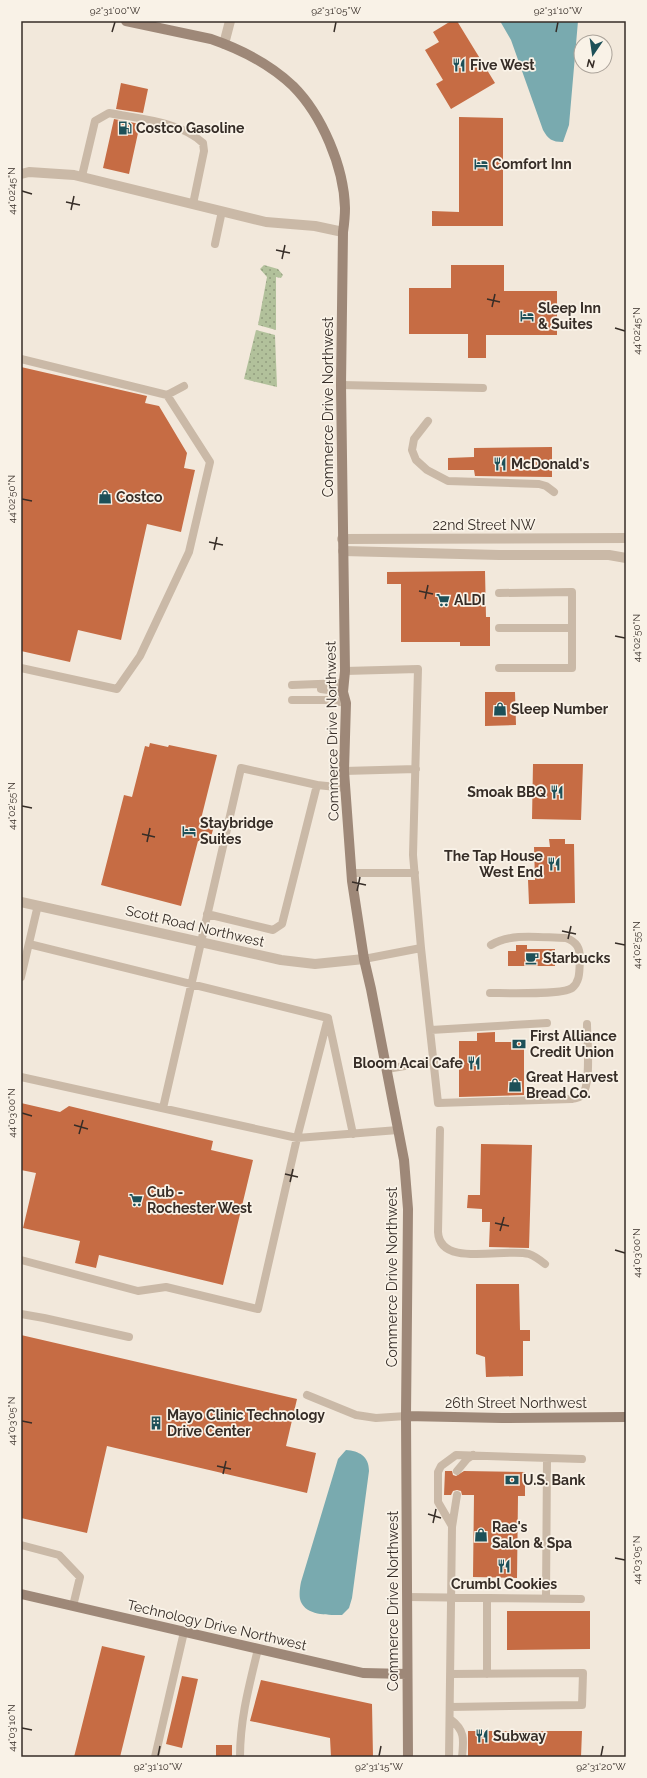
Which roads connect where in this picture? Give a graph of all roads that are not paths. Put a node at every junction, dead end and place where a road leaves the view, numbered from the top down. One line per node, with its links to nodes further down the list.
1 (126, 21): 3 (street, Commerce Drive Northwest)
2 (230, 21): 3 (street)
3 (224, 44): 8 (street, Commerce Drive Northwest)
4 (21, 174): 5 (street)
5 (82, 176): 6 (street); 6 (lane)
6 (193, 204): 7 (street)
7 (222, 211): 8 (street); 9 (lane)
8 (343, 232): 11 (street, Commerce Drive Northwest)
9 (215, 244)
10 (21, 359): 14 (lane)
11 (341, 385): 13 (lane); 18 (street, Commerce Drive Northwest)
12 (184, 386): 14 (lane)
13 (482, 388)
14 (167, 395): 24 (lane)
15 (428, 421): 16 (lane)
16 (554, 492)
17 (626, 538): 18 (street, 22nd Street NW)
18 (342, 539): 19 (street, Commerce Drive Northwest)
19 (343, 551): 20 (street, 22nd Street NW); 26 (street, Commerce Drive Northwest)
20 (626, 558)
21 (499, 593): 23 (lane)
22 (499, 628): 23 (lane)
23 (572, 628): 25 (lane)
24 (21, 668)
25 (499, 668)
26 (345, 671): 28 (street, Commerce Drive Northwest); 31 (lane)
27 (292, 686): 28 (lane)
28 (344, 687): 30 (street, Commerce Drive Northwest)
29 (292, 700): 30 (lane)
30 (346, 703): 32 (street, Commerce Drive Northwest)
31 (416, 769): 32 (lane); 36 (lane)
32 (344, 771): 34 (street, Commerce Drive Northwest)
33 (317, 785): 34 (lane); 39 (lane); 39 (lane)
34 (346, 788): 35 (street, Commerce Drive Northwest)
35 (352, 873): 36 (lane); 44 (street, Commerce Drive Northwest)
36 (415, 873): 43 (lane)
37 (21, 902): 38 (street, Scott Road Northwest)
38 (38, 906): 40 (street, Scott Road Northwest); 41 (lane)
39 (207, 914): 40 (lane)
40 (201, 942): 44 (street, Scott Road Northwest); 46 (lane)
41 (28, 944): 45 (lane); 46 (lane)
42 (491, 945): 47 (lane)
43 (421, 948): 44 (lane); 51 (lane)
44 (364, 959): 53 (street, Commerce Drive Northwest)
45 (21, 977)
46 (192, 984): 48 (lane); 55 (lane)
47 (490, 993)
48 (328, 1018): 58 (lane); 59 (lane)
49 (547, 1023): 51 (lane)
50 (587, 1024): 52 (lane)
51 (431, 1030): 52 (lane)
52 (434, 1061): 53 (lane)
53 (386, 1069): 56 (street, Commerce Drive Northwest)
54 (21, 1077): 55 (lane)
55 (163, 1108): 59 (lane)
56 (398, 1130): 58 (lane); 65 (street, Commerce Drive Northwest)
57 (440, 1130): 61 (lane)
58 (353, 1134): 59 (lane)
59 (297, 1138): 60 (lane)
60 (21, 1260)
61 (545, 1264)
62 (21, 1314): 63 (lane)
63 (129, 1337)
64 (307, 1395): 65 (lane)
65 (406, 1416): 66 (street, 26th Street Northwest); 75 (street, Commerce Drive Northwest)
66 (626, 1417)
67 (473, 1455): 68 (lane); 70 (lane); 72 (lane)
68 (546, 1459): 69 (lane); 78 (lane)
69 (582, 1459)
70 (457, 1471)
71 (457, 1495): 72 (lane)
72 (452, 1527): 76 (lane)
73 (21, 1545): 80 (lane)
74 (21, 1594): 80 (street, Technology Drive Northwest)
75 (407, 1597): 76 (lane); 83 (street, Commerce Drive Northwest)
76 (452, 1598): 77 (lane); 84 (lane)
77 (487, 1598): 78 (lane); 85 (lane)
78 (546, 1598): 79 (lane)
79 (581, 1598)
80 (73, 1606): 81 (street, Technology Drive Northwest)
81 (184, 1632): 82 (street, Technology Drive Northwest); 88 (lane)
82 (258, 1649): 83 (street, Technology Drive Northwest); 89 (lane)
83 (407, 1674): 90 (street, Commerce Drive Northwest)
84 (451, 1674): 85 (lane); 86 (lane)
85 (487, 1674): 86 (lane)
86 (450, 1707): 87 (lane)
87 (450, 1719): 91 (lane); 92 (lane)
88 (155, 1757)
89 (240, 1757)
90 (408, 1757)
91 (449, 1757)
92 (462, 1757)

